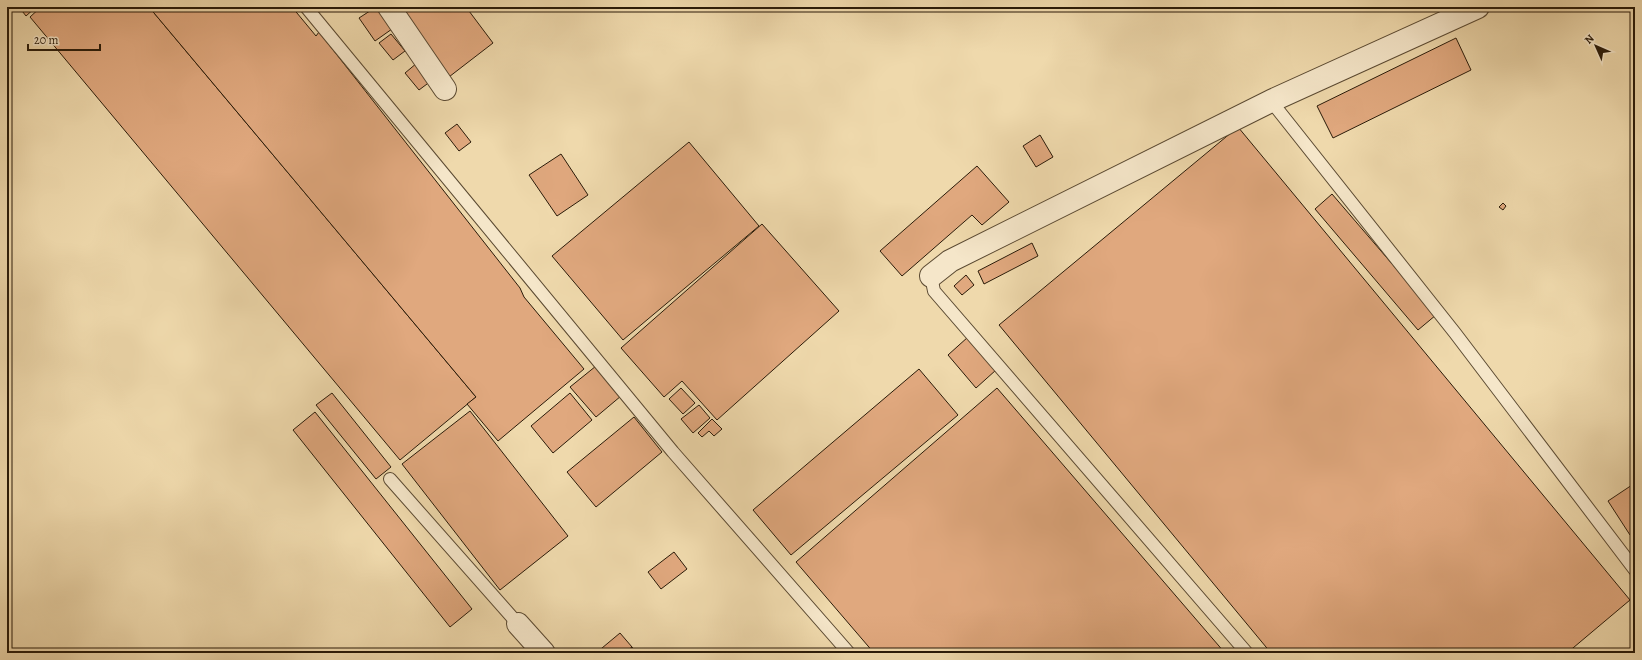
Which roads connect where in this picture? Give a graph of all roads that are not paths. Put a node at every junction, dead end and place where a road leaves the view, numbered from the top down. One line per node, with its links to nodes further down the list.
1 (306, 7): 11 (lane)
2 (389, 7): 4 (street)
3 (1478, 7): 5 (street)
4 (445, 89)
5 (1271, 101): 6 (street); 8 (lane)
6 (931, 276): 12 (lane)
7 (390, 478): 9 (lane)
8 (1635, 570)
9 (518, 624): 10 (street)
10 (544, 653)
11 (849, 653)
12 (1247, 653)

